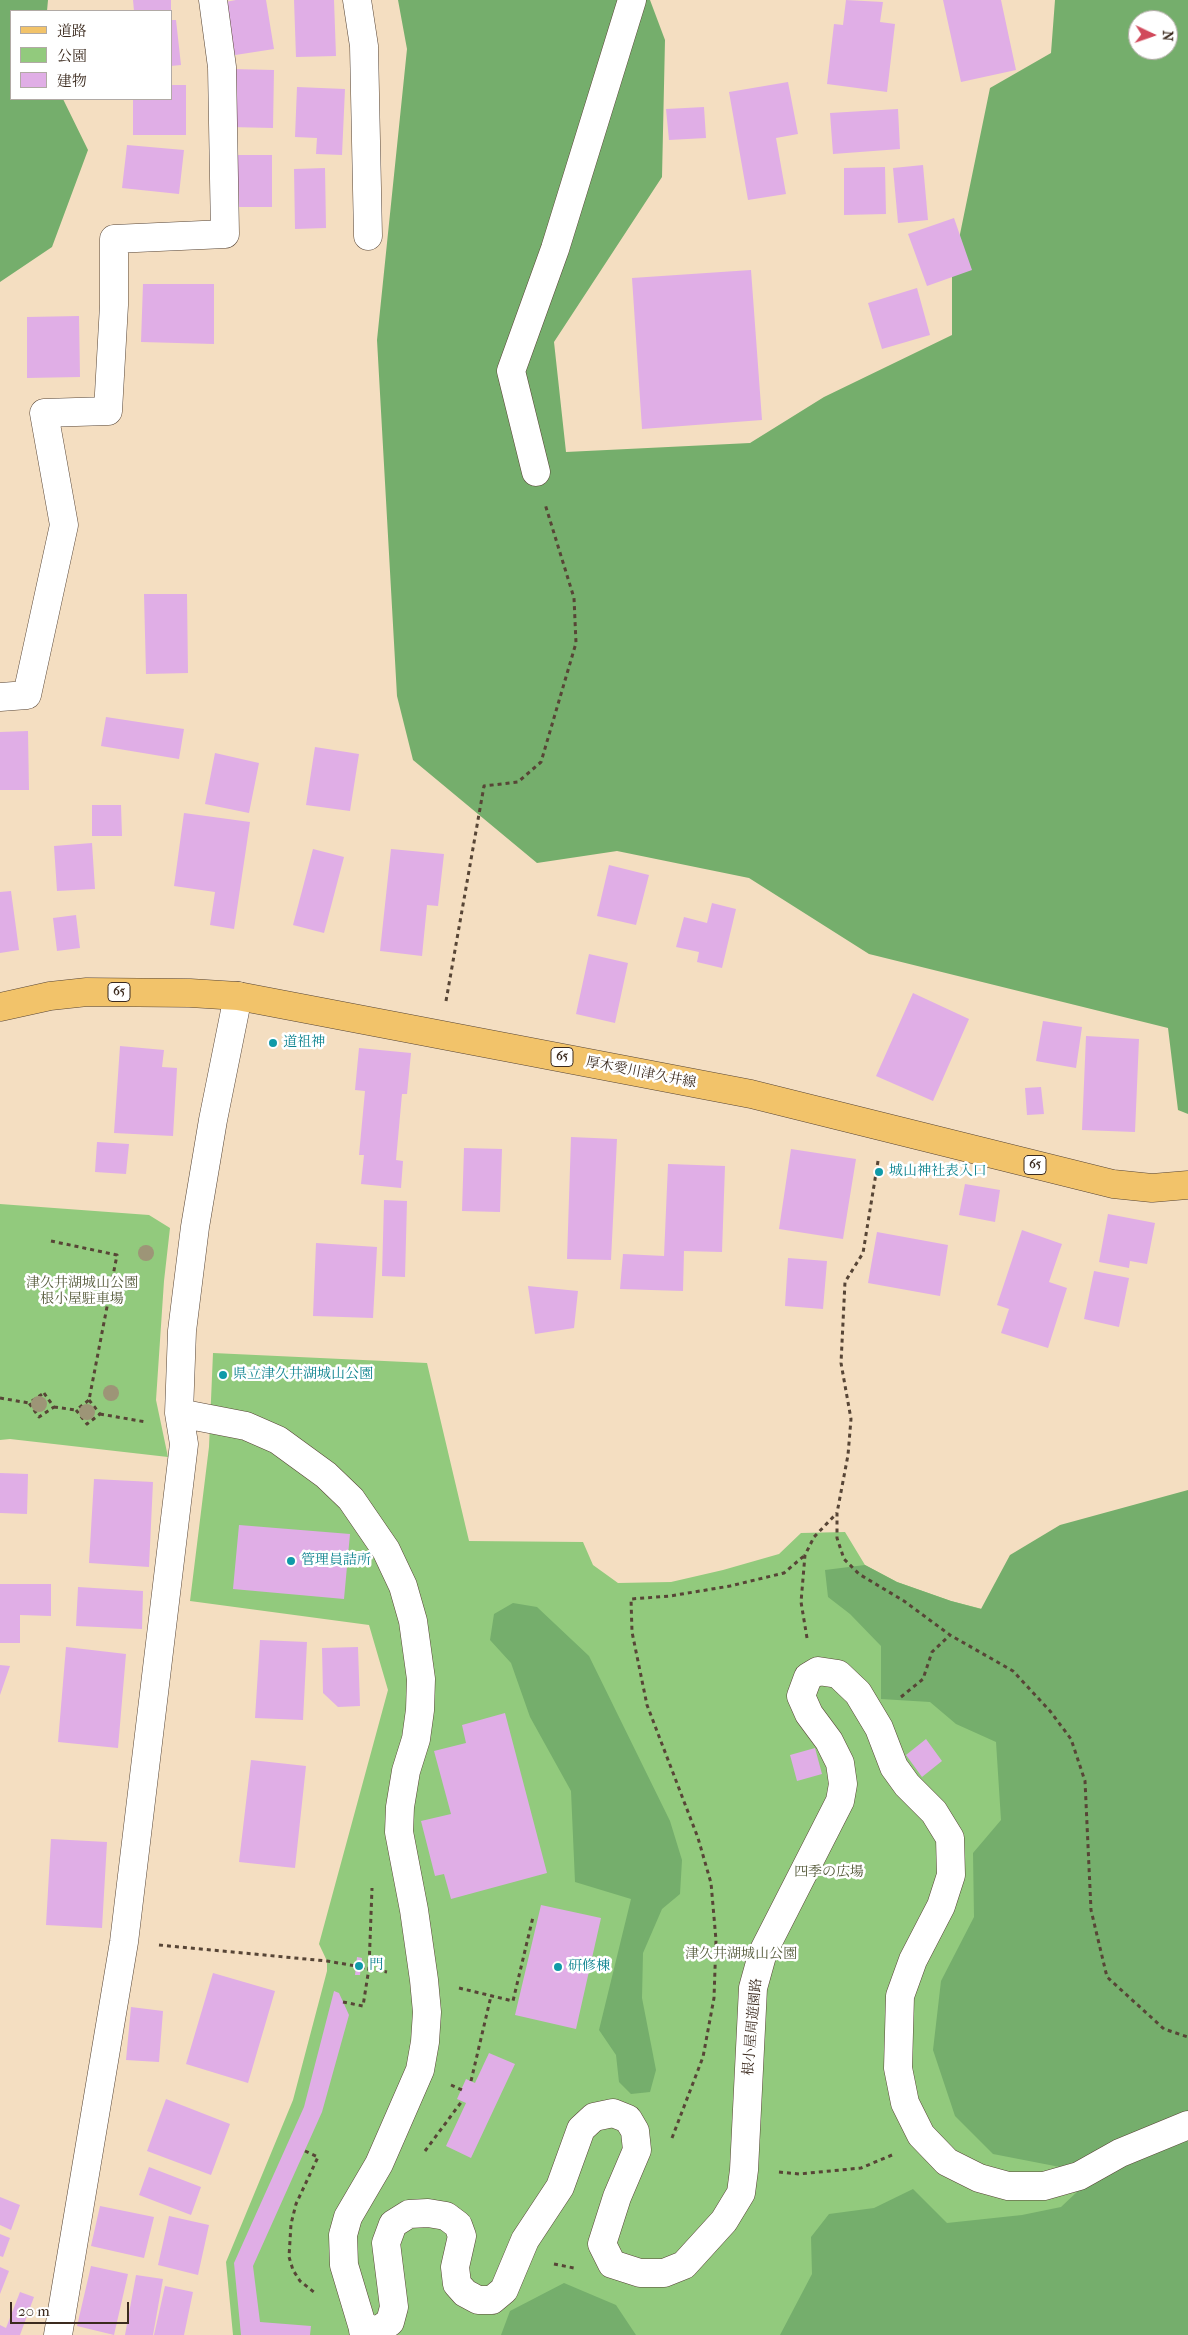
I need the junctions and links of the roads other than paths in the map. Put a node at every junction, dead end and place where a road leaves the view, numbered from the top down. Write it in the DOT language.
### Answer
graph roads {
  1 [pos="213,0"];
  2 [pos="357,0"];
  3 [pos="632,0"];
  4 [pos="368,236"];
  5 [pos="536,472"];
  6 [pos="0,696"];
  7 [pos="238,996"];
  8 [pos="0,1007"];
  9 [pos="1188,1185"];
  10 [pos="189,1415"];
  11 [pos="1188,2125"];
  12 [pos="364,2333"];
  13 [pos="58,2335"];
  1 -- 6 [label="street"];
  2 -- 4 [label="street"];
  3 -- 5 [label="street"];
  7 -- 8 [label="main road, 厚木愛川津久井線 / 65"];
  7 -- 9 [label="main road, 厚木愛川津久井線 / 65"];
  7 -- 10 [label="street"];
  10 -- 12 [label="street"];
  10 -- 13 [label="street"];
  11 -- 12 [label="street, 根小屋周遊園路"];
}
